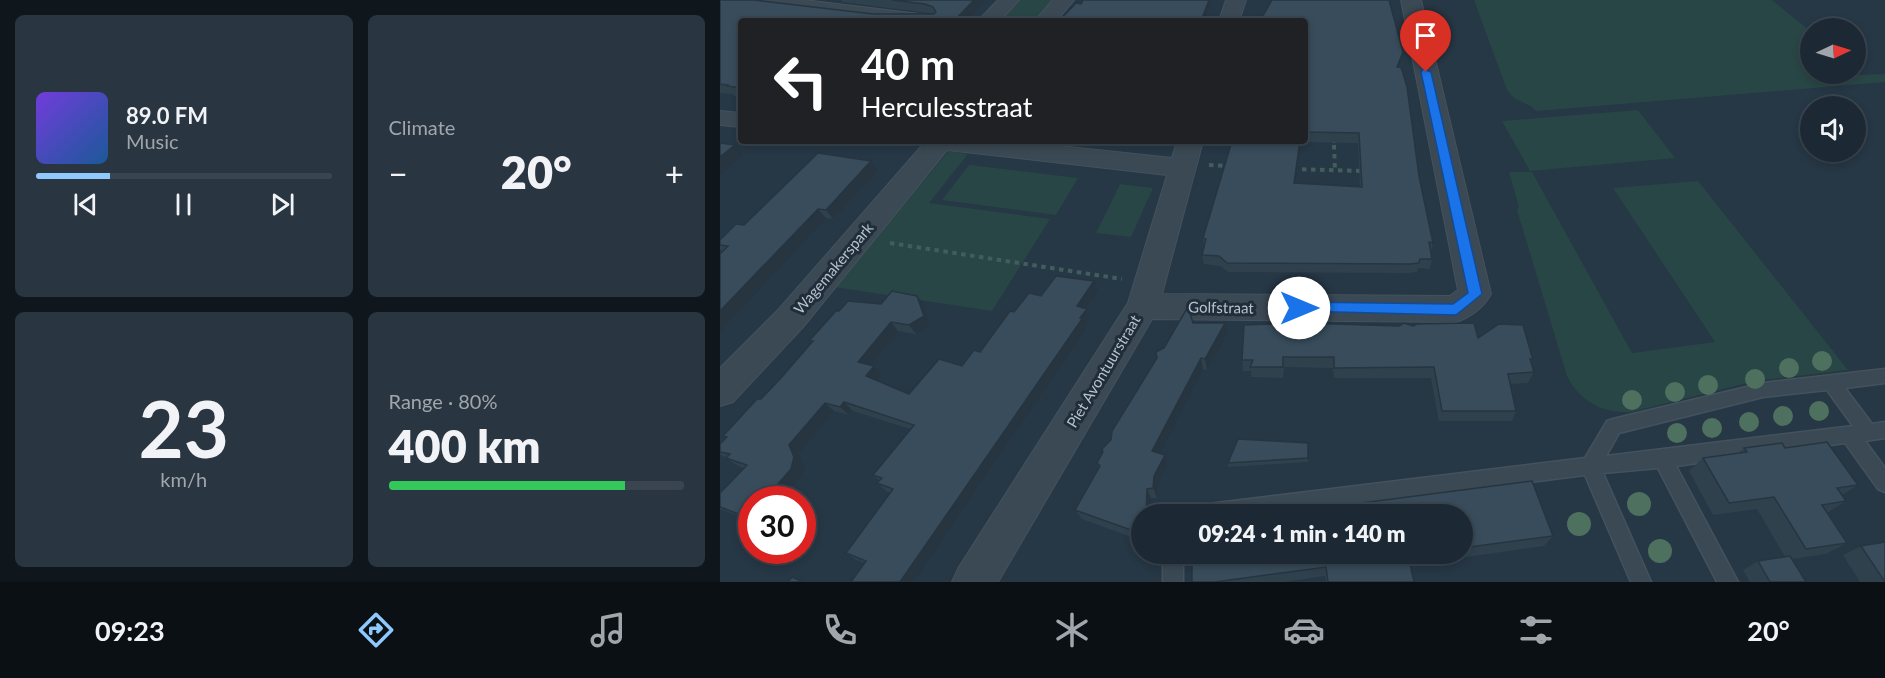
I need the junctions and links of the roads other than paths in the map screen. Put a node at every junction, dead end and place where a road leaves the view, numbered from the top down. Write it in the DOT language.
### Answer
graph roads {
  1 [pos="755,0"];
  2 [pos="1010,0"];
  3 [pos="1064,0"];
  4 [pos="1236,0"];
  5 [pos="1411,0"];
  6 [pos="903,18"];
  7 [pos="991,18"];
  8 [pos="1048,18"];
  9 [pos="1230,18"];
  10 [pos="720,118"];
  11 [pos="738,120"];
  12 [pos="937,144"];
  13 [pos="983,144"];
  14 [pos="1184,158"];
  15 [pos="1146,294"];
  16 [pos="1885,376"];
  17 [pos="1831,382"];
  18 [pos="720,391"];
  19 [pos="1877,431"];
  20 [pos="1849,434"];
  21 [pos="1663,459"];
  22 [pos="1590,466"];
  23 [pos="1885,483"];
  24 [pos="1288,504"];
  25 [pos="1173,564"];
  26 [pos="974,582"];
  27 [pos="1173,582"];
  28 [pos="1641,582"];
  29 [pos="1728,582"];
  1 -- 6 [label="street"];
  2 -- 7 [label="street"];
  3 -- 8 [label="street"];
  4 -- 9 [label="street"];
  5 -- 15 [label="street, Golfstraat"];
  10 -- 11 [label="street"];
  12 -- 18 [label="street, Wagemakerspark"];
  13 -- 14 [label="street"];
  14 -- 15 [label="street, Piet Avontuurstraat"];
  15 -- 26 [label="street, Piet Avontuurstraat"];
  16 -- 17 [label="lane"];
  17 -- 19 [label="lane"];
  17 -- 22 [label="lane"];
  19 -- 20 [label="lane"];
  20 -- 21 [label="lane"];
  20 -- 23 [label="lane"];
  21 -- 22 [label="lane"];
  21 -- 29 [label="lane"];
  22 -- 24 [label="lane"];
  22 -- 28 [label="lane"];
  25 -- 27 [label="lane"];
}
